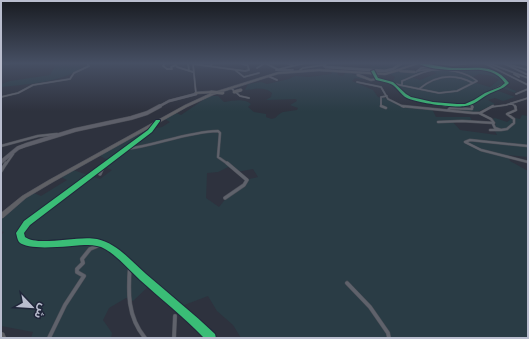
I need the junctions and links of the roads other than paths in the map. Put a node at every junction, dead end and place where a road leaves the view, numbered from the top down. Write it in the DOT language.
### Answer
graph roads {
  1 [pos="70,79"];
  2 [pos="194,79"];
  3 [pos="255,79"];
  4 [pos="259,79"];
  5 [pos="274,79"];
  6 [pos="368,79"];
  7 [pos="370,79"];
  8 [pos="378,79"];
  9 [pos="408,79"];
  10 [pos="441,79"];
  11 [pos="465,79"];
  12 [pos="476,79"];
  13 [pos="504,79"];
  14 [pos="513,79"];
  15 [pos="277,80"];
  16 [pos="251,82"];
  17 [pos="357,82"];
  18 [pos="473,83"];
  19 [pos="394,84"];
  20 [pos="402,85"];
  21 [pos="528,85"];
  22 [pos="233,88"];
  23 [pos="418,89"];
  24 [pos="528,89"];
  25 [pos="242,90"];
  26 [pos="196,94"];
  27 [pos="516,94"];
  28 [pos="206,95"];
  29 [pos="387,96"];
  30 [pos="1,97"];
  31 [pos="249,98"];
  32 [pos="528,98"];
  33 [pos="196,99"];
  34 [pos="511,103"];
  35 [pos="469,104"];
  36 [pos="386,108"];
  37 [pos="448,110"];
  38 [pos="479,113"];
  39 [pos="158,121"];
  40 [pos="438,122"];
  41 [pos="493,124"];
  42 [pos="145,129"];
  43 [pos="152,130"];
  44 [pos="490,130"];
  45 [pos="501,130"];
  46 [pos="60,135"];
  47 [pos="1,146"];
  48 [pos="528,146"];
  49 [pos="126,149"];
  50 [pos="14,152"];
  51 [pos="1,162"];
  52 [pos="528,162"];
  53 [pos="103,166"];
  54 [pos="1,171"];
  55 [pos="100,174"];
  56 [pos="226,198"];
  57 [pos="1,215"];
  58 [pos="102,244"];
  59 [pos="130,265"];
  60 [pos="347,283"];
  61 [pos="175,316"];
  62 [pos="49,338"];
  63 [pos="145,338"];
  64 [pos="174,338"];
  65 [pos="211,338"];
  66 [pos="389,338"];
  1 -- 30 [label="street"];
  2 -- 26 [label="street"];
  3 -- 28 [label="highway"];
  4 -- 16 [label="highway"];
  5 -- 15 [label="street"];
  6 -- 8 [label="highway"];
  7 -- 8 [label="highway"];
  8 -- 19 [label="street"];
  9 -- 20 [label="street"];
  10 -- 23 [label="street"];
  11 -- 18 [label="street"];
  12 -- 18 [label="street"];
  13 -- 35 [label="street"];
  14 -- 21 [label="street"];
  16 -- 22 [label="highway"];
  16 -- 25 [label="highway"];
  17 -- 29 [label="street"];
  18 -- 23 [label="street"];
  19 -- 20 [label="street"];
  19 -- 35 [label="street"];
  20 -- 23 [label="street"];
  22 -- 25 [label="highway"];
  22 -- 31 [label="street"];
  22 -- 39 [label="highway"];
  24 -- 27 [label="street"];
  25 -- 26 [label="highway, bridge"];
  26 -- 28 [label="highway"];
  26 -- 33 [label="highway"];
  26 -- 46 [label="main road"];
  28 -- 33 [label="highway"];
  29 -- 36 [label="street"];
  29 -- 37 [label="street"];
  32 -- 34 [label="street"];
  33 -- 57 [label="highway"];
  34 -- 38 [label="street"];
  34 -- 45 [label="street"];
  35 -- 37 [label="street"];
  37 -- 38 [label="street"];
  38 -- 41 [label="street"];
  39 -- 42 [label="highway"];
  39 -- 43 [label="street"];
  40 -- 41 [label="street"];
  41 -- 45 [label="street"];
  42 -- 43 [label="street"];
  42 -- 57 [label="highway"];
  43 -- 49 [label="street"];
  44 -- 45 [label="street"];
  46 -- 47 [label="street"];
  46 -- 50 [label="main road"];
  48 -- 52 [label="street"];
  49 -- 53 [label="street"];
  49 -- 56 [label="street"];
  50 -- 51 [label="main road"];
  50 -- 54 [label="street"];
  53 -- 55 [label="street"];
  53 -- 58 [label="street"];
  58 -- 59 [label="street"];
  58 -- 62 [label="street"];
  59 -- 63 [label="street"];
  59 -- 65 [label="street"];
  60 -- 66 [label="street"];
  61 -- 64 [label="street"];
}
